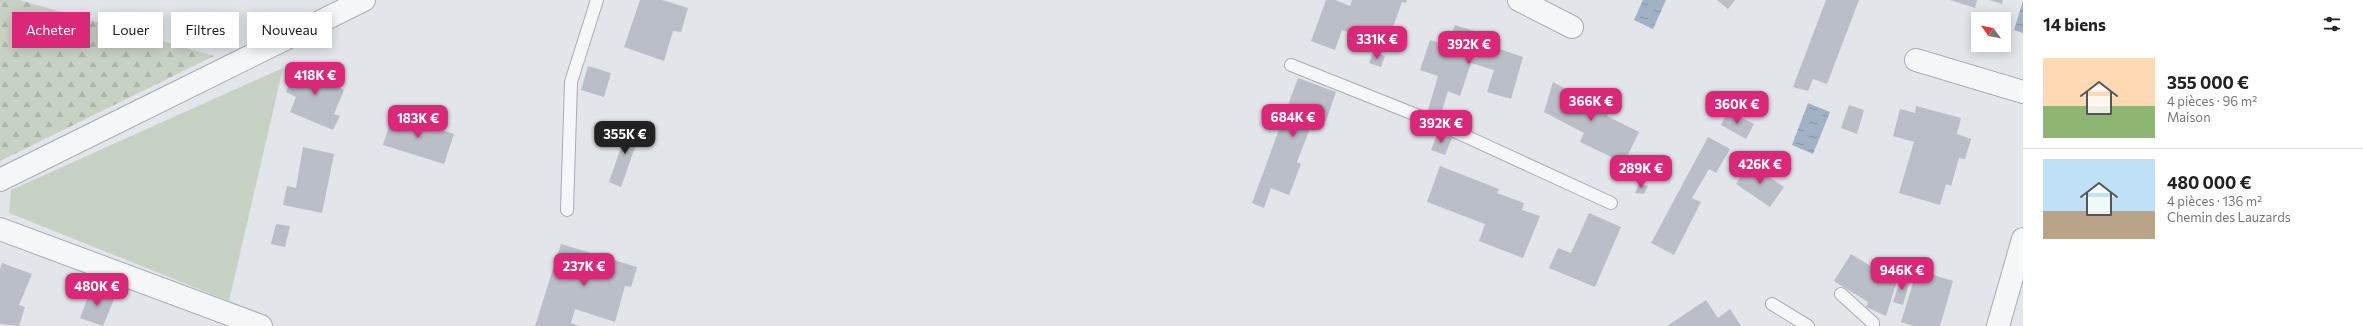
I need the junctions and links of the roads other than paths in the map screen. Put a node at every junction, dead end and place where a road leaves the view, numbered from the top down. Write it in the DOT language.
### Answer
graph roads {
  1 [pos="364,0"];
  2 [pos="597,0"];
  3 [pos="1519,0"];
  4 [pos="1572,27"];
  5 [pos="1916,60"];
  6 [pos="1291,64"];
  7 [pos="2023,92"];
  8 [pos="0,180"];
  9 [pos="1611,202"];
  10 [pos="567,210"];
  11 [pos="0,229"];
  12 [pos="2023,239"];
  13 [pos="1841,294"];
  14 [pos="1772,304"];
  15 [pos="261,326"];
  16 [pos="1808,326"];
  17 [pos="1873,326"];
  18 [pos="1998,326"];
  1 -- 8 [label="street"];
  2 -- 10 [label="lane"];
  3 -- 4 [label="street"];
  5 -- 7 [label="street"];
  6 -- 9 [label="lane"];
  11 -- 15 [label="street"];
  12 -- 18 [label="street"];
  13 -- 17 [label="lane"];
  14 -- 16 [label="lane"];
}
